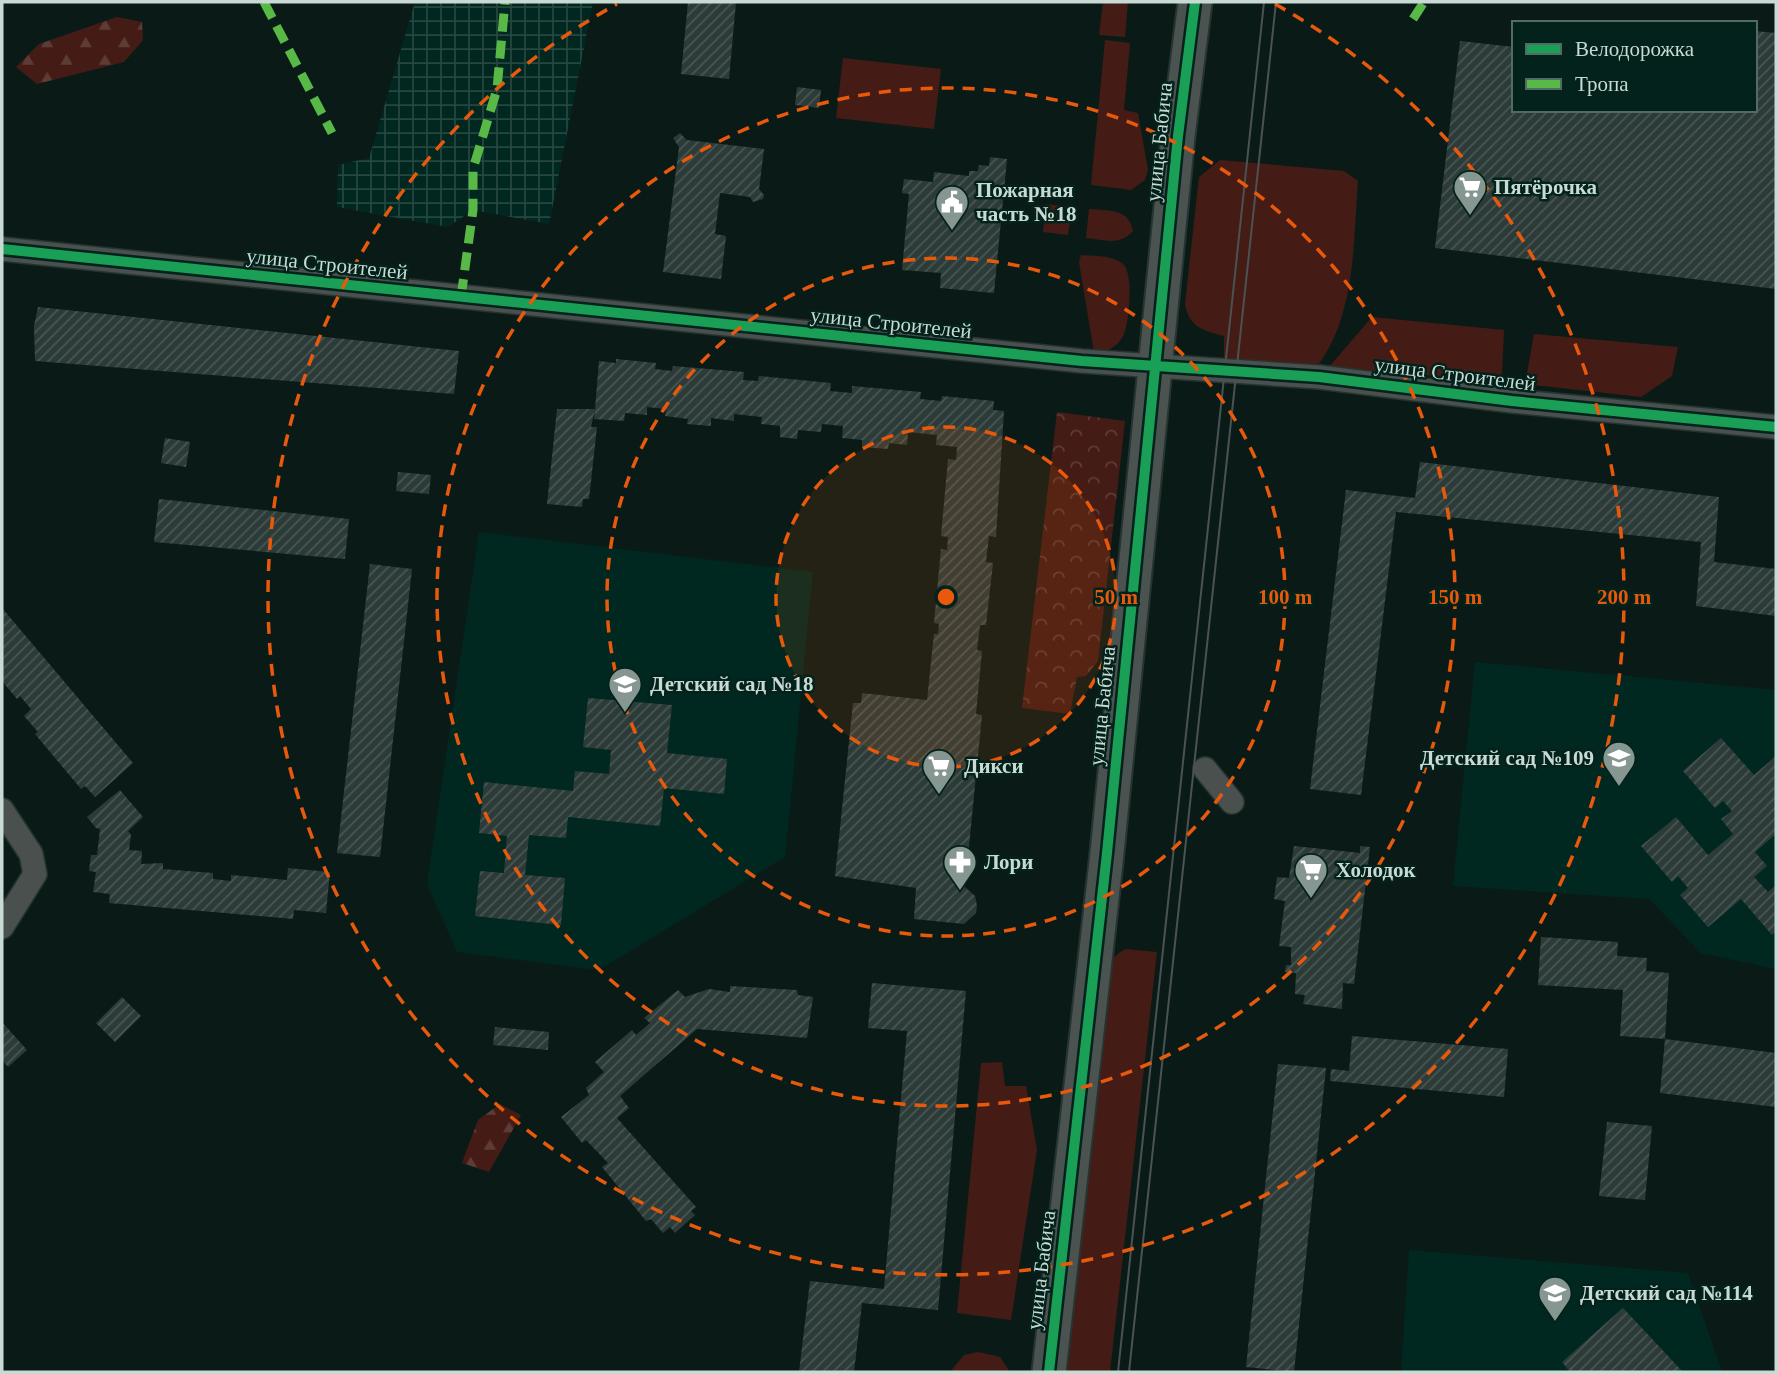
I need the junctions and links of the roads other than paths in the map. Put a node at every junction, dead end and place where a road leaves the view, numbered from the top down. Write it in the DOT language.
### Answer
graph roads {
  1 [pos="1195,2"];
  2 [pos="2,249"];
  3 [pos="1156,367"];
  4 [pos="1776,427"];
  5 [pos="1205,769"];
  6 [pos="1233,802"];
  7 [pos="2,810"];
  8 [pos="2,927"];
  9 [pos="1049,1372"];
  1 -- 3 [label="street, улица Бабича"];
  2 -- 3 [label="street, улица Строителей"];
  3 -- 4 [label="street, улица Строителей"];
  3 -- 9 [label="street, улица Бабича"];
  5 -- 6 [label="street"];
  7 -- 8 [label="street"];
}
